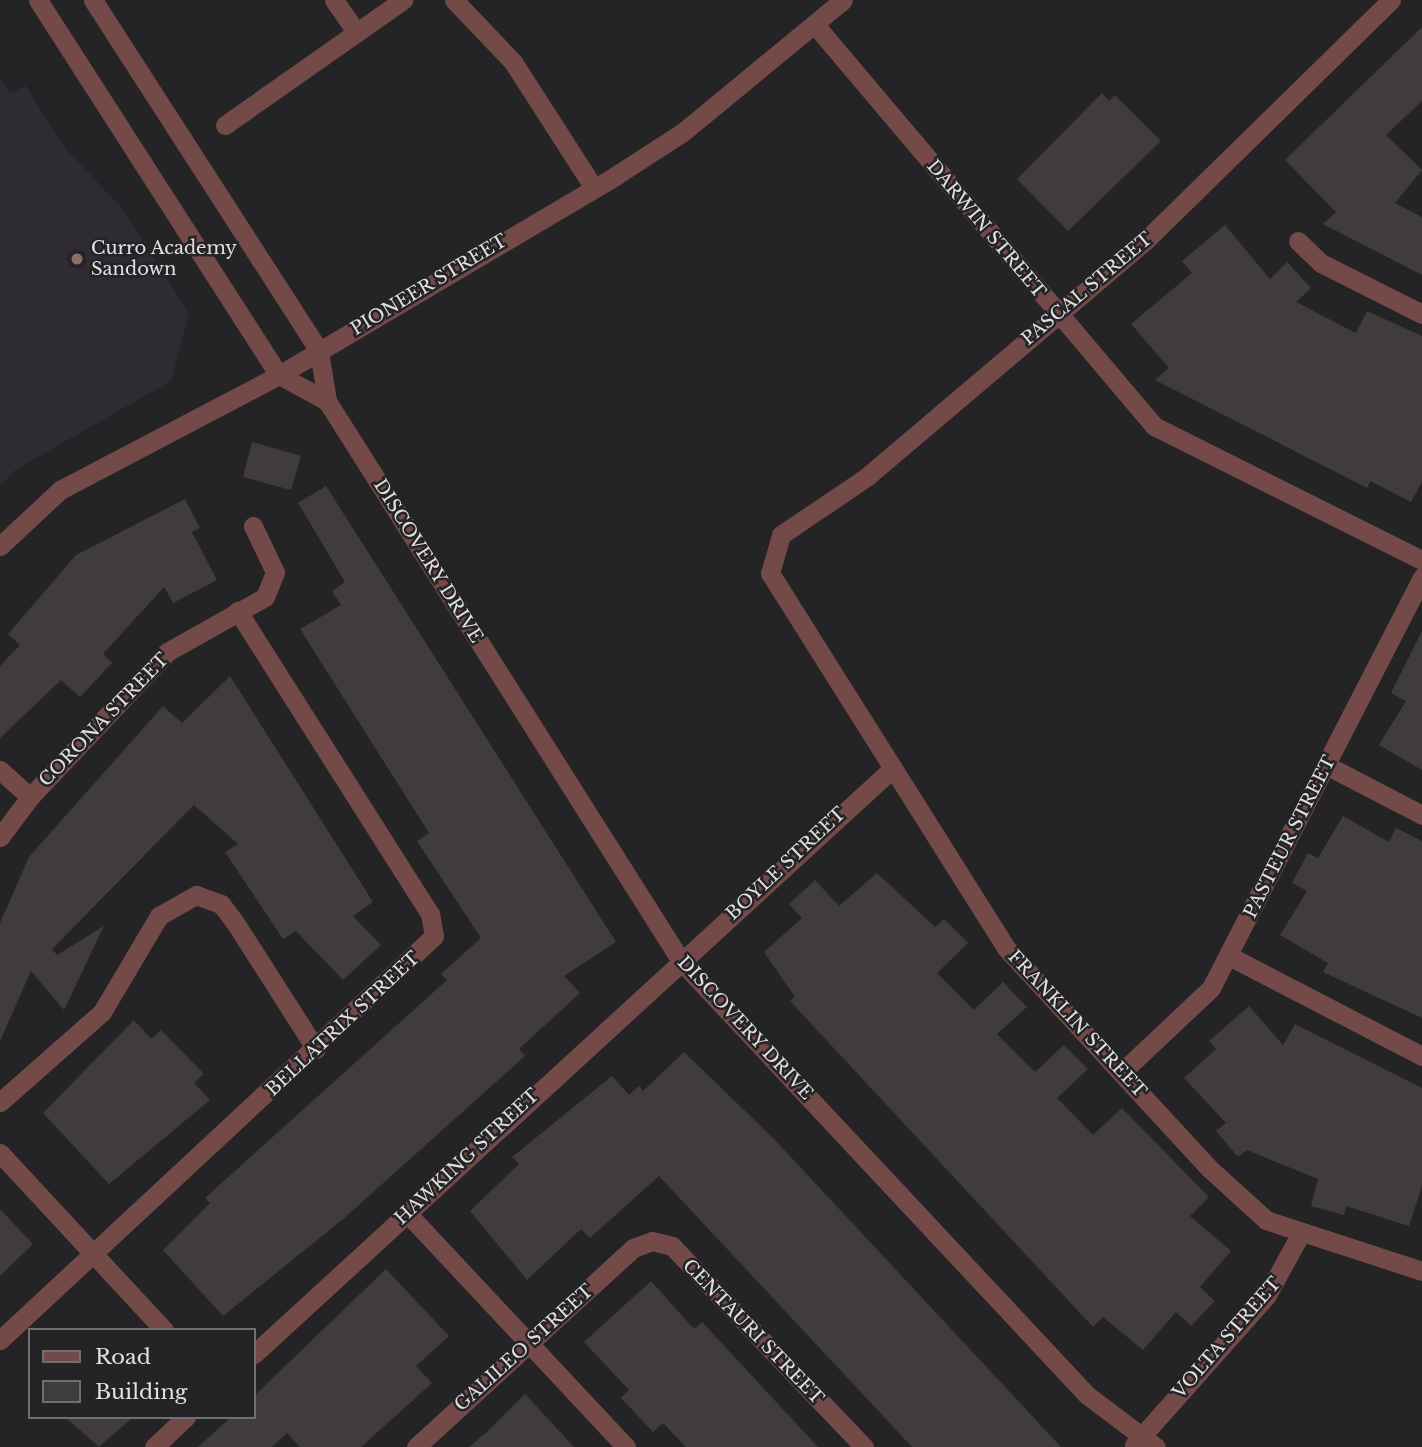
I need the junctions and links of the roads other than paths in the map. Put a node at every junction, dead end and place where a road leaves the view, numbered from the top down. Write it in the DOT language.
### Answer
graph roads {
  1 [pos="38,0"];
  2 [pos="93,0"];
  3 [pos="334,0"];
  4 [pos="404,0"];
  5 [pos="454,0"];
  6 [pos="844,0"];
  7 [pos="1391,0"];
  8 [pos="816,26"];
  9 [pos="357,33"];
  10 [pos="225,125"];
  11 [pos="594,188"];
  12 [pos="1298,241"];
  13 [pos="1422,314"];
  14 [pos="1057,315"];
  15 [pos="319,351"];
  16 [pos="279,375"];
  17 [pos="327,401"];
  18 [pos="253,526"];
  19 [pos="0,546"];
  20 [pos="770,558"];
  21 [pos="1422,560"];
  22 [pos="1422,578"];
  23 [pos="238,611"];
  24 [pos="1328,766"];
  25 [pos="893,768"];
  26 [pos="0,770"];
  27 [pos="30,796"];
  28 [pos="1422,815"];
  29 [pos="0,837"];
  30 [pos="1228,956"];
  31 [pos="681,961"];
  32 [pos="316,1049"];
  33 [pos="1422,1056"];
  34 [pos="1123,1071"];
  35 [pos="0,1102"];
  36 [pos="0,1153"];
  37 [pos="406,1212"];
  38 [pos="1301,1233"];
  39 [pos="633,1248"];
  40 [pos="94,1254"];
  41 [pos="1422,1270"];
  42 [pos="162,1328"];
  43 [pos="0,1340"];
  44 [pos="529,1344"];
  45 [pos="256,1352"];
  46 [pos="184,1419"];
  47 [pos="1143,1444"];
  48 [pos="154,1447"];
  49 [pos="416,1447"];
  50 [pos="626,1447"];
  51 [pos="864,1447"];
  1 -- 16 [label="street, DISCOVERY DRIVE"];
  2 -- 15 [label="street, DISCOVERY DRIVE"];
  3 -- 9 [label="street"];
  4 -- 9 [label="street"];
  5 -- 11 [label="street"];
  6 -- 8 [label="street, PIONEER STREET"];
  7 -- 14 [label="street, PASCAL STREET"];
  8 -- 11 [label="street, PIONEER STREET"];
  8 -- 14 [label="street, DARWIN STREET"];
  9 -- 10 [label="street"];
  11 -- 15 [label="street, PIONEER STREET"];
  12 -- 13 [label="street"];
  14 -- 20 [label="street, PASCAL STREET"];
  14 -- 21 [label="street, DARWIN STREET"];
  15 -- 16 [label="street, PIONEER STREET"];
  15 -- 17 [label="street, DISCOVERY DRIVE"];
  16 -- 17 [label="street, DISCOVERY DRIVE"];
  16 -- 19 [label="street, PIONEER STREET"];
  17 -- 31 [label="street, DISCOVERY DRIVE"];
  18 -- 23 [label="street, CORONA STREET"];
  20 -- 25 [label="street, FRANKLIN STREET"];
  22 -- 24 [label="street, PASTEUR STREET"];
  23 -- 27 [label="street, CORONA STREET"];
  23 -- 32 [label="street, BELLATRIX STREET"];
  24 -- 28 [label="street"];
  24 -- 30 [label="street, PASTEUR STREET"];
  25 -- 31 [label="street, BOYLE STREET"];
  25 -- 34 [label="street, FRANKLIN STREET"];
  26 -- 27 [label="street"];
  27 -- 29 [label="street, CORONA STREET"];
  30 -- 33 [label="street"];
  30 -- 34 [label="street, PASTEUR STREET"];
  31 -- 37 [label="street, HAWKING STREET"];
  31 -- 47 [label="street, DISCOVERY DRIVE"];
  32 -- 35 [label="street"];
  32 -- 40 [label="street, BELLATRIX STREET"];
  34 -- 38 [label="street, FRANKLIN STREET"];
  36 -- 40 [label="street"];
  37 -- 44 [label="street"];
  37 -- 45 [label="street, HAWKING STREET"];
  38 -- 41 [label="street, FRANKLIN STREET"];
  38 -- 47 [label="street, VOLTA STREET"];
  39 -- 44 [label="street, GALILEO STREET"];
  39 -- 51 [label="street, CENTAURI STREET"];
  40 -- 42 [label="street"];
  40 -- 43 [label="street, BELLATRIX STREET"];
  44 -- 49 [label="street, GALILEO STREET"];
  44 -- 50 [label="street"];
  46 -- 48 [label="street"];
}
